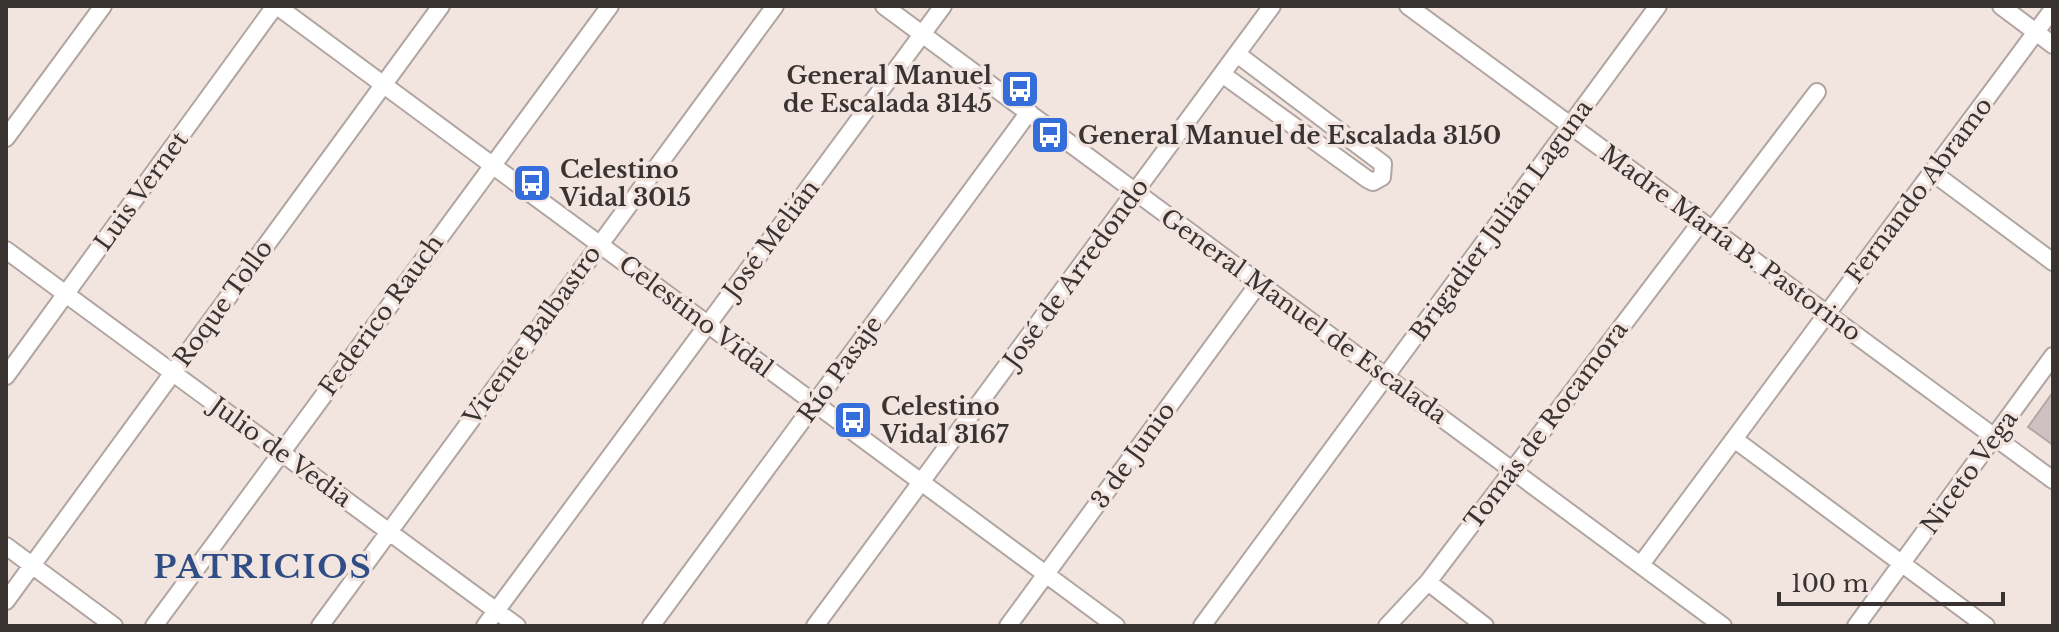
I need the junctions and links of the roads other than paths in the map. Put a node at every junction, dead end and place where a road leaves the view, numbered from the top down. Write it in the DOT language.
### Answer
graph roads {
  1 [pos="103,6"];
  2 [pos="276,6"];
  3 [pos="441,6"];
  4 [pos="610,6"];
  5 [pos="775,6"];
  6 [pos="884,6"];
  7 [pos="943,6"];
  8 [pos="1272,6"];
  9 [pos="1408,6"];
  10 [pos="1658,6"];
  11 [pos="2001,6"];
  12 [pos="2053,9"];
  13 [pos="2036,32"];
  14 [pos="922,34"];
  15 [pos="2053,45"];
  16 [pos="1237,54"];
  17 [pos="1222,74"];
  18 [pos="383,84"];
  19 [pos="1817,92"];
  20 [pos="1029,112"];
  21 [pos="1571,125"];
  22 [pos="6,138"];
  23 [pos="492,165"];
  24 [pos="1932,172"];
  25 [pos="1136,192"];
  26 [pos="1706,226"];
  27 [pos="599,244"];
  28 [pos="6,250"];
  29 [pos="2053,262"];
  30 [pos="1259,283"];
  31 [pos="65,295"];
  32 [pos="1827,314"];
  33 [pos="708,324"];
  34 [pos="2053,356"];
  35 [pos="172,372"];
  36 [pos="6,376"];
  37 [pos="1385,377"];
  38 [pos="814,404"];
  39 [pos="1994,437"];
  40 [pos="1734,439"];
  41 [pos="280,452"];
  42 [pos="1512,469"];
  43 [pos="2053,480"];
  44 [pos="921,482"];
  45 [pos="388,531"];
  46 [pos="6,546"];
  47 [pos="1642,563"];
  48 [pos="1902,564"];
  49 [pos="32,566"];
  50 [pos="1046,574"];
  51 [pos="1428,582"];
  52 [pos="6,601"];
  53 [pos="496,611"];
  54 [pos="114,626"];
  55 [pos="154,626"];
  56 [pos="320,626"];
  57 [pos="485,626"];
  58 [pos="517,626"];
  59 [pos="651,626"];
  60 [pos="815,626"];
  61 [pos="1008,626"];
  62 [pos="1116,626"];
  63 [pos="1202,626"];
  64 [pos="1387,626"];
  65 [pos="1485,626"];
  66 [pos="1723,626"];
  67 [pos="1856,626"];
  68 [pos="1986,626"];
  1 -- 22 [label="street"];
  2 -- 18 [label="street, Celestino Vidal"];
  2 -- 31 [label="street, Luis Vernet"];
  3 -- 18 [label="street, Roque Tollo"];
  4 -- 23 [label="street, Federico Rauch"];
  5 -- 27 [label="street, Vicente Balbastro"];
  6 -- 14 [label="street, General Manuel de Escalada"];
  7 -- 14 [label="street, José Melián"];
  8 -- 16 [label="street, José de Arredondo"];
  9 -- 21 [label="street, Madre María B. Pastorino"];
  10 -- 21 [label="street, Brigadier Julián Laguna"];
  11 -- 13 [label="street"];
  12 -- 13 [label="street, Fernando Abramo"];
  13 -- 15 [label="street"];
  13 -- 24 [label="street, Fernando Abramo"];
  14 -- 20 [label="street, General Manuel de Escalada"];
  14 -- 33 [label="street, José Melián"];
  16 -- 17 [label="street, José de Arredondo"];
  16 -- 17 [label="street"];
  17 -- 25 [label="street, José de Arredondo"];
  18 -- 23 [label="street, Celestino Vidal"];
  18 -- 35 [label="street, Roque Tollo"];
  19 -- 26 [label="street, Tomás de Rocamora"];
  20 -- 25 [label="street, General Manuel de Escalada"];
  20 -- 38 [label="street, Río Pasaje"];
  21 -- 26 [label="street, Madre María B. Pastorino"];
  21 -- 37 [label="street, Brigadier Julián Laguna"];
  23 -- 27 [label="street, Celestino Vidal"];
  23 -- 41 [label="street, Federico Rauch"];
  24 -- 29 [label="street"];
  24 -- 32 [label="street, Fernando Abramo"];
  25 -- 30 [label="street, General Manuel de Escalada"];
  25 -- 44 [label="street, José de Arredondo"];
  26 -- 32 [label="street, Madre María B. Pastorino"];
  26 -- 42 [label="street, Tomás de Rocamora"];
  27 -- 33 [label="street, Celestino Vidal"];
  27 -- 45 [label="street, Vicente Balbastro"];
  28 -- 31 [label="street, Julio de Vedia"];
  30 -- 37 [label="street, General Manuel de Escalada"];
  30 -- 50 [label="street, 3 de Junio"];
  31 -- 35 [label="street, Julio de Vedia"];
  31 -- 36 [label="street, Luis Vernet"];
  32 -- 39 [label="street, Madre María B. Pastorino"];
  32 -- 40 [label="street, Fernando Abramo"];
  33 -- 38 [label="street, Celestino Vidal"];
  33 -- 53 [label="street, José Melián"];
  34 -- 39 [label="street, Niceto Vega"];
  35 -- 41 [label="street, Julio de Vedia"];
  35 -- 49 [label="street, Roque Tollo"];
  37 -- 42 [label="street, General Manuel de Escalada"];
  37 -- 63 [label="street, Brigadier Julián Laguna"];
  38 -- 44 [label="street, Celestino Vidal"];
  38 -- 59 [label="street, Río Pasaje"];
  39 -- 43 [label="street, Madre María B. Pastorino"];
  39 -- 48 [label="street, Niceto Vega"];
  40 -- 47 [label="street, Fernando Abramo"];
  40 -- 48 [label="street"];
  41 -- 45 [label="street, Julio de Vedia"];
  41 -- 55 [label="street, Federico Rauch"];
  42 -- 47 [label="street, General Manuel de Escalada"];
  42 -- 51 [label="street, Tomás de Rocamora"];
  44 -- 50 [label="street, Celestino Vidal"];
  44 -- 60 [label="street, José de Arredondo"];
  45 -- 53 [label="street, Julio de Vedia"];
  45 -- 56 [label="street, Vicente Balbastro"];
  46 -- 49 [label="street"];
  47 -- 66 [label="street, General Manuel de Escalada"];
  48 -- 67 [label="street, Niceto Vega"];
  48 -- 68 [label="street"];
  49 -- 52 [label="street, Roque Tollo"];
  49 -- 54 [label="street"];
  50 -- 61 [label="street, 3 de Junio"];
  50 -- 62 [label="street, Celestino Vidal"];
  51 -- 64 [label="street, Tomás de Rocamora"];
  51 -- 65 [label="street"];
  53 -- 57 [label="street, José Melián"];
  53 -- 58 [label="street, Julio de Vedia"];
}
